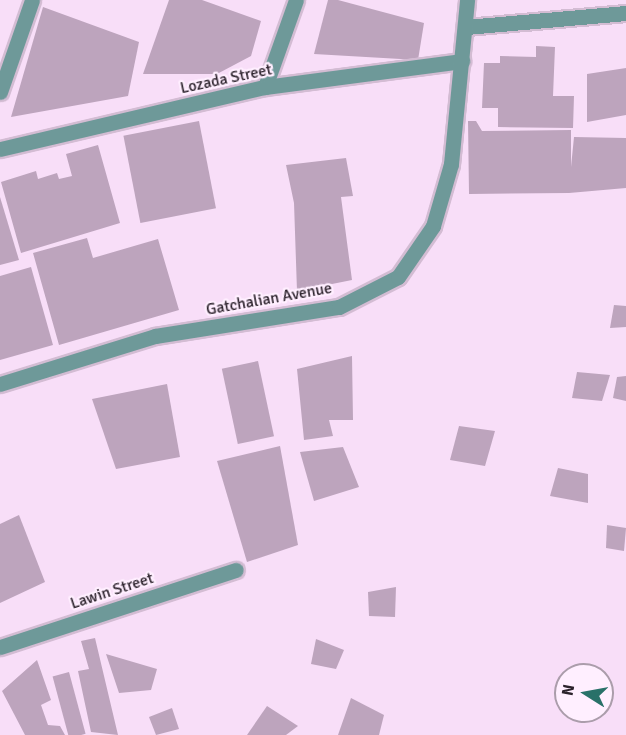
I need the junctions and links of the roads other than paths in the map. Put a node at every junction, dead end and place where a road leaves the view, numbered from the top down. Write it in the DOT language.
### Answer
graph roads {
  1 [pos="32,0"];
  2 [pos="296,0"];
  3 [pos="467,0"];
  4 [pos="626,13"];
  5 [pos="466,27"];
  6 [pos="462,61"];
  7 [pos="265,87"];
  8 [pos="0,92"];
  9 [pos="0,150"];
  10 [pos="0,384"];
  11 [pos="236,570"];
  12 [pos="0,647"];
  1 -- 8 [label="street"];
  2 -- 7 [label="street"];
  3 -- 5 [label="street, Gatchalian Avenue"];
  4 -- 5 [label="street"];
  5 -- 6 [label="street, Gatchalian Avenue"];
  6 -- 7 [label="street, Lozada Street"];
  6 -- 10 [label="street, Gatchalian Avenue"];
  7 -- 9 [label="street, Lozada Street"];
  11 -- 12 [label="street, Lawin Street"];
}
